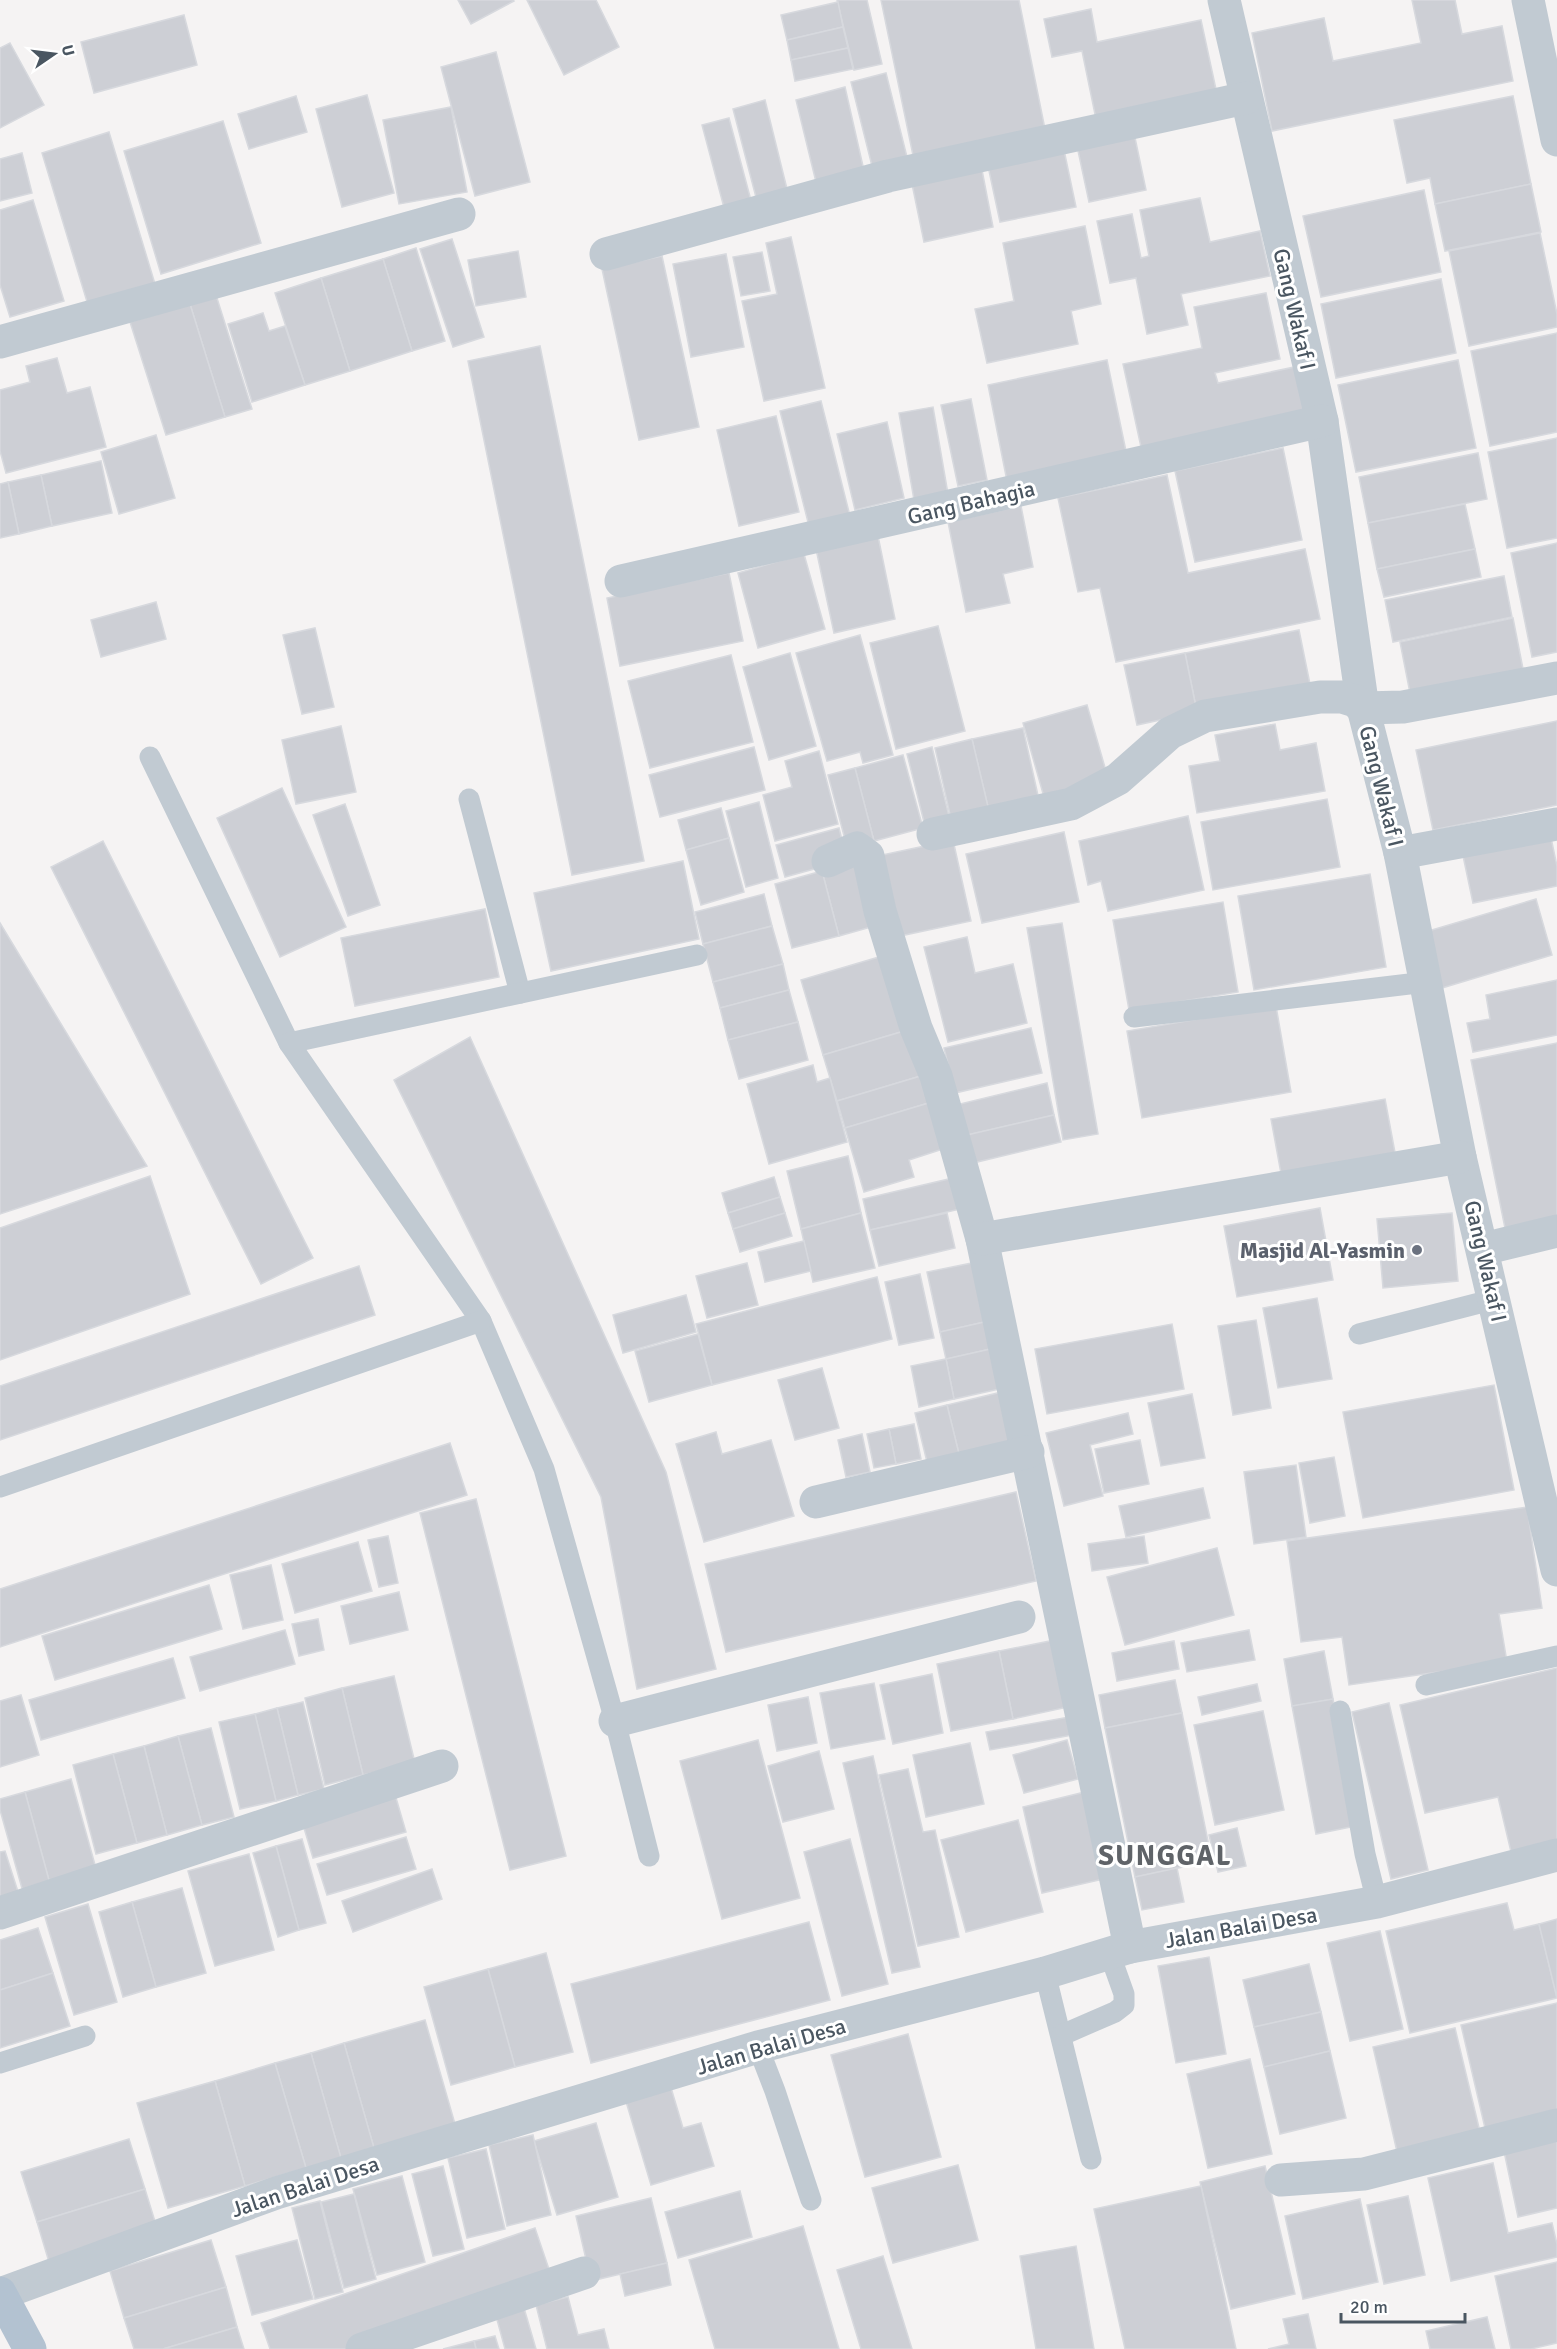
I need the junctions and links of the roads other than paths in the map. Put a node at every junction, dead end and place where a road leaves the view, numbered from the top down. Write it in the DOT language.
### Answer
graph roads {
  1 [pos="1224,0"];
  2 [pos="1528,0"];
  3 [pos="1246,98"];
  4 [pos="1557,140"];
  5 [pos="459,214"];
  6 [pos="606,254"];
  7 [pos="0,342"];
  8 [pos="1322,421"];
  9 [pos="621,581"];
  10 [pos="1557,678"];
  11 [pos="1363,708"];
  12 [pos="150,757"];
  13 [pos="469,800"];
  14 [pos="1557,824"];
  15 [pos="933,834"];
  16 [pos="1400,853"];
  17 [pos="828,861"];
  18 [pos="697,954"];
  19 [pos="1426,982"];
  20 [pos="520,993"];
  21 [pos="1134,1017"];
  22 [pos="289,1043"];
  23 [pos="1460,1156"];
  24 [pos="1557,1231"];
  25 [pos="982,1239"];
  26 [pos="1483,1249"];
  27 [pos="1495,1299"];
  28 [pos="481,1321"];
  29 [pos="1359,1334"];
  30 [pos="1028,1452"];
  31 [pos="0,1487"];
  32 [pos="816,1502"];
  33 [pos="1556,1565"];
  34 [pos="1019,1617"];
  35 [pos="1557,1656"];
  36 [pos="1426,1685"];
  37 [pos="1340,1711"];
  38 [pos="615,1721"];
  39 [pos="442,1766"];
  40 [pos="1557,1855"];
  41 [pos="649,1856"];
  42 [pos="1377,1902"];
  43 [pos="0,1912"];
  44 [pos="1119,1949"];
  45 [pos="1045,1973"];
  46 [pos="1062,2035"];
  47 [pos="85,2036"];
  48 [pos="758,2047"];
  49 [pos="0,2063"];
  50 [pos="1557,2125"];
  51 [pos="1091,2159"];
  52 [pos="1281,2180"];
  53 [pos="811,2200"];
  54 [pos="584,2273"];
  55 [pos="0,2294"];
  56 [pos="30,2349"];
  57 [pos="362,2349"];
  1 -- 3 [label="street, Gang Wakaf I"];
  2 -- 4 [label="street"];
  3 -- 6 [label="street"];
  3 -- 8 [label="street, Gang Wakaf I"];
  5 -- 7 [label="street"];
  8 -- 9 [label="street, Gang Bahagia"];
  8 -- 11 [label="street, Gang Wakaf I"];
  10 -- 11 [label="street"];
  11 -- 15 [label="street"];
  11 -- 16 [label="street, Gang Wakaf I"];
  12 -- 22 [label="lane"];
  13 -- 20 [label="lane"];
  14 -- 16 [label="street"];
  16 -- 19 [label="street, Gang Wakaf I"];
  17 -- 25 [label="street"];
  18 -- 20 [label="lane"];
  19 -- 21 [label="lane"];
  19 -- 23 [label="street, Gang Wakaf I"];
  20 -- 22 [label="lane"];
  22 -- 28 [label="lane"];
  23 -- 25 [label="street"];
  23 -- 26 [label="street, Gang Wakaf I"];
  24 -- 26 [label="street"];
  25 -- 30 [label="street"];
  26 -- 27 [label="street, Gang Wakaf I"];
  27 -- 29 [label="lane"];
  27 -- 33 [label="street, Gang Wakaf I"];
  28 -- 31 [label="lane"];
  28 -- 38 [label="lane"];
  30 -- 32 [label="street"];
  30 -- 44 [label="street"];
  34 -- 38 [label="street"];
  35 -- 36 [label="lane"];
  37 -- 42 [label="lane"];
  38 -- 41 [label="lane"];
  39 -- 43 [label="street"];
  40 -- 42 [label="street, Jalan Balai Desa"];
  42 -- 44 [label="street, Jalan Balai Desa"];
  44 -- 45 [label="street, Jalan Balai Desa"];
  44 -- 46 [label="lane"];
  45 -- 46 [label="lane"];
  45 -- 48 [label="street, Jalan Balai Desa"];
  46 -- 51 [label="lane"];
  47 -- 49 [label="lane"];
  48 -- 53 [label="lane"];
  48 -- 55 [label="street, Jalan Balai Desa"];
  50 -- 52 [label="street"];
  54 -- 57 [label="street"];
  55 -- 56 [label="main road"];
}
